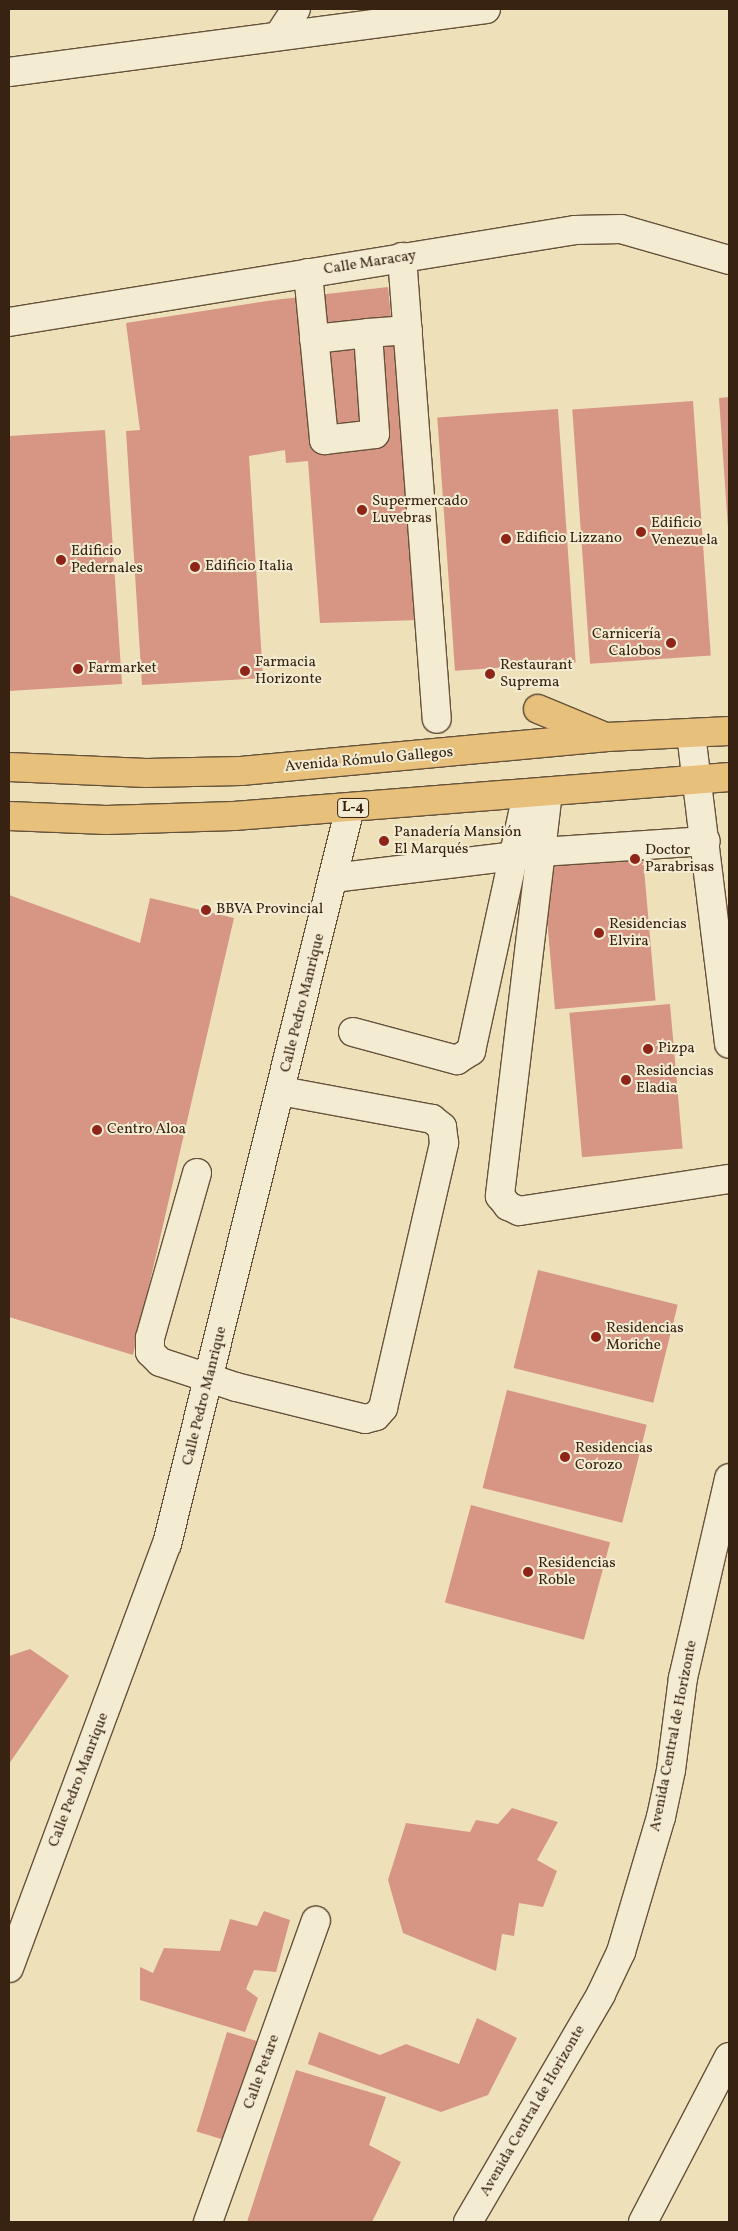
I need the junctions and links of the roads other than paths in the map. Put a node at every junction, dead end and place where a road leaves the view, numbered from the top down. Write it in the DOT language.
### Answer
graph roads {
  1 [pos="296,9"];
  2 [pos="486,9"];
  3 [pos="279,35"];
  4 [pos="9,72"];
  5 [pos="402,257"];
  6 [pos="729,260"];
  7 [pos="308,273"];
  8 [pos="9,322"];
  9 [pos="408,330"];
  10 [pos="368,333"];
  11 [pos="314,339"];
  12 [pos="538,709"];
  13 [pos="444,718"];
  14 [pos="729,731"];
  15 [pos="691,734"];
  16 [pos="606,738"];
  17 [pos="9,768"];
  18 [pos="729,777"];
  19 [pos="696,780"];
  20 [pos="538,793"];
  21 [pos="350,808"];
  22 [pos="9,816"];
  23 [pos="706,841"];
  24 [pos="541,852"];
  25 [pos="514,856"];
  26 [pos="333,878"];
  27 [pos="353,1032"];
  28 [pos="729,1044"];
  29 [pos="281,1091"];
  30 [pos="197,1173"];
  31 [pos="729,1179"];
  32 [pos="209,1378"];
  33 [pos="729,1478"];
  34 [pos="316,1922"];
  35 [pos="9,1968"];
  36 [pos="729,2057"];
  37 [pos="208,2222"];
  38 [pos="468,2222"];
  39 [pos="643,2222"];
  1 -- 3 [label="street"];
  2 -- 3 [label="street"];
  3 -- 4 [label="street"];
  5 -- 6 [label="street, Calle Maracay"];
  5 -- 7 [label="street, Calle Maracay"];
  5 -- 9 [label="street"];
  7 -- 8 [label="street, Calle Maracay"];
  7 -- 11 [label="street"];
  9 -- 10 [label="street"];
  9 -- 13 [label="street"];
  10 -- 11 [label="street"];
  10 -- 11 [label="street"];
  12 -- 16 [label="main road"];
  14 -- 15 [label="main road, Avenida Rómulo Gallegos"];
  15 -- 16 [label="main road, Avenida Rómulo Gallegos"];
  15 -- 19 [label="street"];
  16 -- 17 [label="main road, Avenida Rómulo Gallegos"];
  18 -- 19 [label="main road, L-4"];
  19 -- 20 [label="main road, L-4"];
  19 -- 23 [label="street"];
  20 -- 21 [label="main road, L-4"];
  20 -- 24 [label="street"];
  20 -- 25 [label="street"];
  21 -- 22 [label="main road, L-4"];
  21 -- 26 [label="street, Calle Pedro Manrique"];
  23 -- 24 [label="street"];
  23 -- 28 [label="street"];
  24 -- 31 [label="street"];
  25 -- 26 [label="street"];
  25 -- 27 [label="street"];
  26 -- 29 [label="street, Calle Pedro Manrique"];
  29 -- 32 [label="street, Calle Pedro Manrique"];
  29 -- 32 [label="street"];
  30 -- 32 [label="street"];
  32 -- 35 [label="street, Calle Pedro Manrique"];
  33 -- 38 [label="street, Avenida Central de Horizonte"];
  34 -- 37 [label="street, Calle Petare"];
  36 -- 39 [label="street"];
}
